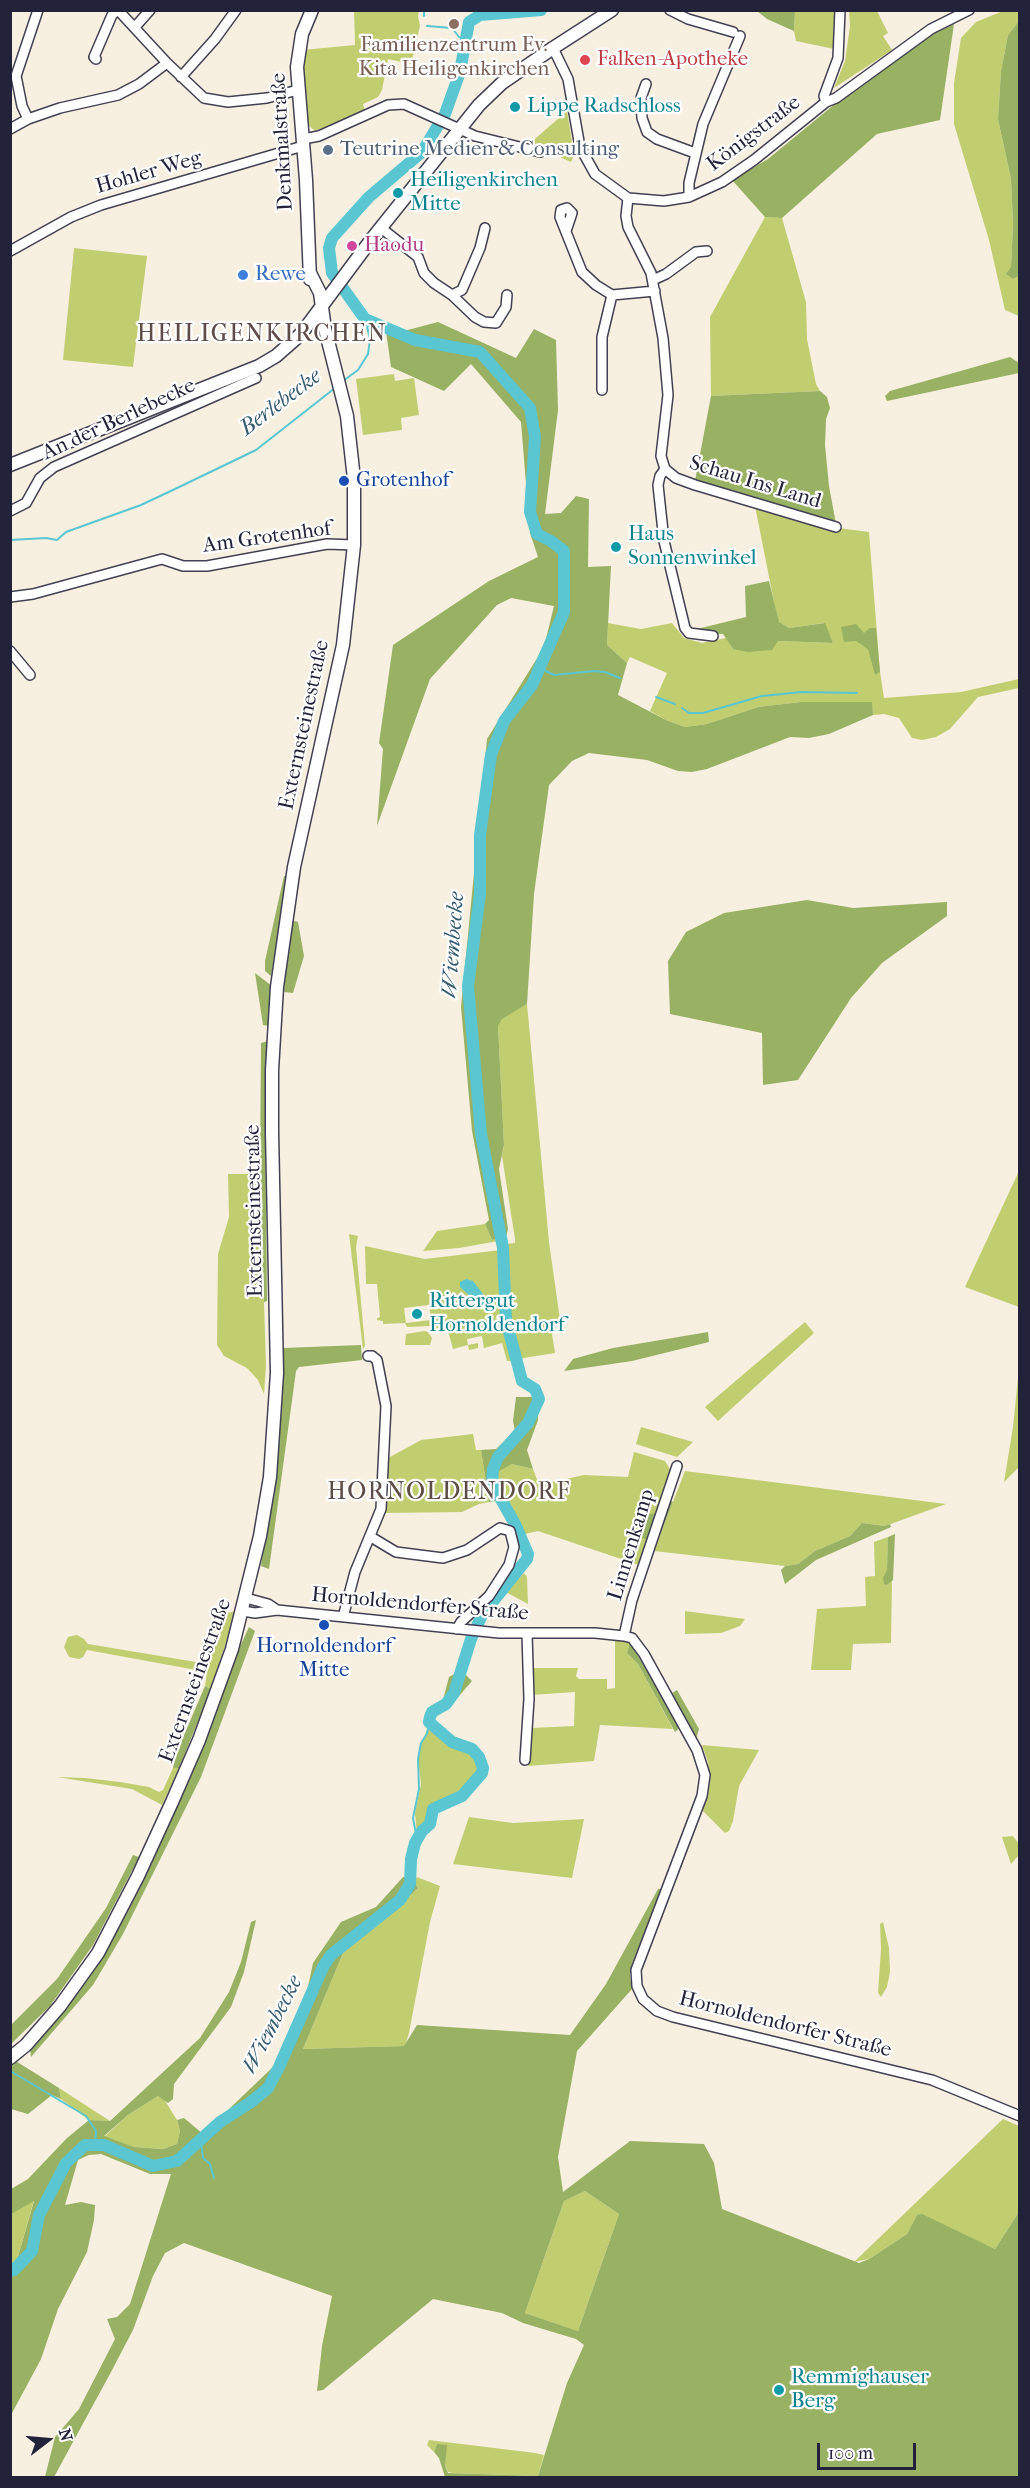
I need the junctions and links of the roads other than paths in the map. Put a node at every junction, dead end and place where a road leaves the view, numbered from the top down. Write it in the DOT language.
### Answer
graph roads {
  1 [pos="38,10"];
  2 [pos="117,10"];
  3 [pos="150,10"];
  4 [pos="236,10"];
  5 [pos="312,10"];
  6 [pos="612,10"];
  7 [pos="670,10"];
  8 [pos="840,10"];
  9 [pos="969,10"];
  10 [pos="135,27"];
  11 [pos="552,48"];
  12 [pos="96,59"];
  13 [pos="167,63"];
  14 [pos="13,75"];
  15 [pos="181,76"];
  16 [pos="646,84"];
  17 [pos="298,90"];
  18 [pos="826,102"];
  19 [pos="28,119"];
  20 [pos="453,126"];
  21 [pos="10,129"];
  22 [pos="303,142"];
  23 [pos="540,152"];
  24 [pos="695,153"];
  25 [pos="689,197"];
  26 [pos="628,198"];
  27 [pos="560,213"];
  28 [pos="381,228"];
  29 [pos="485,228"];
  30 [pos="10,251"];
  31 [pos="707,251"];
  32 [pos="653,280"];
  33 [pos="655,291"];
  34 [pos="452,295"];
  35 [pos="507,295"];
  36 [pos="612,295"];
  37 [pos="321,308"];
  38 [pos="301,334"];
  39 [pos="329,347"];
  40 [pos="256,378"];
  41 [pos="602,390"];
  42 [pos="10,465"];
  43 [pos="665,469"];
  44 [pos="10,511"];
  45 [pos="836,527"];
  46 [pos="354,545"];
  47 [pos="10,597"];
  48 [pos="713,636"];
  49 [pos="10,651"];
  50 [pos="30,675"];
  51 [pos="368,1356"];
  52 [pos="677,1467"];
  53 [pos="371,1537"];
  54 [pos="246,1598"];
  55 [pos="277,1610"];
  56 [pos="243,1611"];
  57 [pos="343,1617"];
  58 [pos="457,1629"];
  59 [pos="527,1634"];
  60 [pos="624,1636"];
  61 [pos="525,1760"];
  62 [pos="10,2058"];
  63 [pos="1020,2116"];
  1 -- 14 [label="street"];
  2 -- 10 [label="street"];
  2 -- 12 [label="street"];
  3 -- 10 [label="street"];
  4 -- 15 [label="street"];
  5 -- 17 [label="main road, Denkmalstraße"];
  6 -- 11 [label="main road"];
  7 -- 24 [label="street"];
  8 -- 18 [label="street"];
  9 -- 18 [label="street, Königstraße"];
  10 -- 13 [label="street"];
  11 -- 20 [label="main road"];
  11 -- 26 [label="street"];
  13 -- 15 [label="street"];
  13 -- 19 [label="street"];
  14 -- 19 [label="street"];
  15 -- 17 [label="street"];
  16 -- 24 [label="street"];
  17 -- 22 [label="main road, Denkmalstraße"];
  18 -- 25 [label="street, Königstraße"];
  19 -- 21 [label="street"];
  20 -- 22 [label="street, Hohler Weg"];
  20 -- 23 [label="street"];
  20 -- 28 [label="main road"];
  22 -- 30 [label="street, Hohler Weg"];
  22 -- 37 [label="main road, Denkmalstraße"];
  24 -- 25 [label="street"];
  25 -- 26 [label="street, Königstraße"];
  26 -- 32 [label="street, Schau Ins Land"];
  27 -- 36 [label="street"];
  28 -- 34 [label="street"];
  28 -- 37 [label="main road"];
  29 -- 34 [label="street"];
  31 -- 32 [label="street"];
  32 -- 33 [label="street, Schau Ins Land"];
  33 -- 36 [label="street"];
  33 -- 43 [label="street, Schau Ins Land"];
  34 -- 35 [label="street"];
  36 -- 41 [label="street"];
  37 -- 38 [label="main road"];
  37 -- 39 [label="main road, Externsteinestraße"];
  38 -- 39 [label="main road"];
  38 -- 42 [label="main road"];
  39 -- 46 [label="main road, Externsteinestraße"];
  40 -- 44 [label="street, An der Berlebecke"];
  43 -- 45 [label="street, Schau Ins Land"];
  43 -- 48 [label="street, Schau Ins Land"];
  46 -- 47 [label="street, Am Grotenhof"];
  46 -- 54 [label="main road, Externsteinestraße"];
  49 -- 50 [label="street"];
  51 -- 53 [label="street"];
  52 -- 60 [label="street, Linnenkamp"];
  53 -- 57 [label="street"];
  53 -- 58 [label="street"];
  54 -- 55 [label="street, Hornoldendorfer Straße"];
  54 -- 56 [label="main road, Externsteinestraße"];
  55 -- 56 [label="street, Hornoldendorfer Straße"];
  55 -- 57 [label="street, Hornoldendorfer Straße"];
  56 -- 62 [label="main road, Externsteinestraße"];
  57 -- 58 [label="street, Hornoldendorfer Straße"];
  58 -- 59 [label="street, Hornoldendorfer Straße"];
  59 -- 60 [label="street, Hornoldendorfer Straße"];
  59 -- 61 [label="street"];
  60 -- 63 [label="street, Hornoldendorfer Straße"];
}
